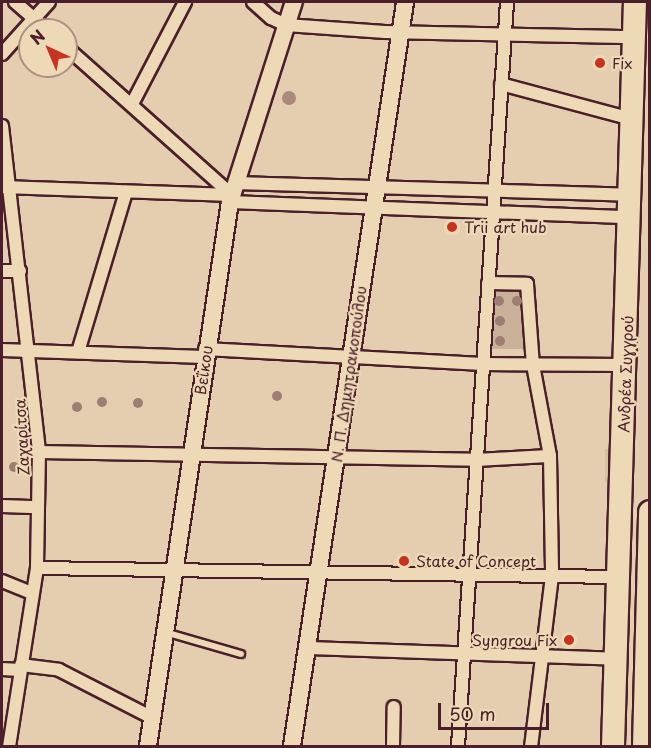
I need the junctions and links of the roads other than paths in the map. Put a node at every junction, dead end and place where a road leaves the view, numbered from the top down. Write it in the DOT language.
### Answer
graph roads {
  1 [pos="15,2"];
  2 [pos="49,2"];
  3 [pos="185,2"];
  4 [pos="253,2"];
  5 [pos="294,2"];
  6 [pos="405,2"];
  7 [pos="507,2"];
  8 [pos="635,2"];
  9 [pos="34,18"];
  10 [pos="286,25"];
  11 [pos="400,31"];
  12 [pos="504,34"];
  13 [pos="18,36"];
  14 [pos="634,37"];
  15 [pos="2,54"];
  16 [pos="78,57"];
  17 [pos="501,84"];
  18 [pos="132,104"];
  19 [pos="632,119"];
  20 [pos="2,126"];
  21 [pos="5,187"];
  22 [pos="374,187"];
  23 [pos="494,191"];
  24 [pos="126,192"];
  25 [pos="232,194"];
  26 [pos="372,206"];
  27 [pos="629,206"];
  28 [pos="493,211"];
  29 [pos="2,271"];
  30 [pos="20,271"];
  31 [pos="488,283"];
  32 [pos="2,350"];
  33 [pos="29,350"];
  34 [pos="78,352"];
  35 [pos="205,353"];
  36 [pos="352,358"];
  37 [pos="483,364"];
  38 [pos="533,365"];
  39 [pos="626,365"];
  40 [pos="39,452"];
  41 [pos="190,455"];
  42 [pos="336,455"];
  43 [pos="550,456"];
  44 [pos="476,460"];
  45 [pos="2,506"];
  46 [pos="38,507"];
  47 [pos="650,512"];
  48 [pos="37,568"];
  49 [pos="173,571"];
  50 [pos="319,573"];
  51 [pos="470,575"];
  52 [pos="552,576"];
  53 [pos="619,577"];
  54 [pos="2,581"];
  55 [pos="32,593"];
  56 [pos="649,593"];
  57 [pos="164,632"];
  58 [pos="308,648"];
  59 [pos="241,654"];
  60 [pos="464,654"];
  61 [pos="544,656"];
  62 [pos="618,658"];
  63 [pos="21,668"];
  64 [pos="2,669"];
  65 [pos="394,707"];
  66 [pos="153,718"];
  67 [pos="9,747"];
  68 [pos="148,747"];
  69 [pos="292,747"];
  70 [pos="393,747"];
  71 [pos="458,747"];
  72 [pos="531,747"];
  73 [pos="613,747"];
  74 [pos="644,747"];
  1 -- 9 [label="street"];
  2 -- 9 [label="street"];
  3 -- 18 [label="street"];
  4 -- 10 [label="street"];
  5 -- 10 [label="street, Βεΐκου"];
  6 -- 11 [label="street, Ν. Π. Δημητρακοπούλου"];
  7 -- 12 [label="street"];
  8 -- 14 [label="highway, Ανδρέα Συγγρού"];
  10 -- 11 [label="street"];
  10 -- 25 [label="street, Βεΐκου"];
  11 -- 12 [label="street"];
  11 -- 22 [label="street, Ν. Π. Δημητρακοπούλου"];
  12 -- 14 [label="street"];
  12 -- 17 [label="street"];
  13 -- 15 [label="street"];
  14 -- 19 [label="highway, Ανδρέα Συγγρού"];
  16 -- 18 [label="street"];
  17 -- 19 [label="street"];
  17 -- 23 [label="street"];
  18 -- 25 [label="street"];
  19 -- 27 [label="highway, Ανδρέα Συγγρού"];
  20 -- 21 [label="street, Ζαχαρίτσα"];
  21 -- 24 [label="street"];
  21 -- 30 [label="street, Ζαχαρίτσα"];
  22 -- 23 [label="street"];
  22 -- 25 [label="street"];
  22 -- 26 [label="street, Ν. Π. Δημητρακοπούλου"];
  23 -- 27 [label="street"];
  23 -- 28 [label="street"];
  24 -- 25 [label="street"];
  24 -- 34 [label="street"];
  25 -- 26 [label="street"];
  25 -- 35 [label="street, Βεΐκου"];
  26 -- 28 [label="street"];
  26 -- 36 [label="street, Ν. Π. Δημητρακοπούλου"];
  27 -- 28 [label="street"];
  27 -- 39 [label="highway, Ανδρέα Συγγρού"];
  28 -- 31 [label="street"];
  29 -- 30 [label="street"];
  30 -- 33 [label="street, Ζαχαρίτσα"];
  31 -- 37 [label="street"];
  31 -- 38 [label="street"];
  32 -- 33 [label="street"];
  33 -- 34 [label="street"];
  33 -- 40 [label="street, Ζαχαρίτσα"];
  34 -- 35 [label="street"];
  35 -- 36 [label="street"];
  35 -- 41 [label="street, Βεΐκου"];
  36 -- 37 [label="street"];
  36 -- 42 [label="street, Ν. Π. Δημητρακοπούλου"];
  37 -- 38 [label="street"];
  37 -- 44 [label="street"];
  38 -- 39 [label="street"];
  38 -- 43 [label="street"];
  39 -- 53 [label="highway, Ανδρέα Συγγρού"];
  40 -- 41 [label="street"];
  40 -- 46 [label="street, Ζαχαρίτσα"];
  41 -- 42 [label="street"];
  41 -- 49 [label="street, Βεΐκου"];
  42 -- 44 [label="street"];
  42 -- 50 [label="street, Ν. Π. Δημητρακοπούλου"];
  43 -- 44 [label="street"];
  43 -- 52 [label="street"];
  44 -- 51 [label="street"];
  45 -- 46 [label="street"];
  46 -- 48 [label="street, Ζαχαρίτσα"];
  47 -- 56 [label="highway"];
  48 -- 49 [label="street"];
  48 -- 55 [label="street, Ζαχαρίτσα"];
  49 -- 50 [label="street"];
  49 -- 57 [label="street, Βεΐκου"];
  50 -- 51 [label="street"];
  50 -- 58 [label="street, Ν. Π. Δημητρακοπούλου"];
  51 -- 52 [label="street"];
  51 -- 60 [label="street"];
  52 -- 53 [label="street"];
  52 -- 61 [label="street"];
  53 -- 62 [label="highway, Ανδρέα Συγγρού"];
  54 -- 55 [label="street"];
  55 -- 63 [label="street, Ζαχαρίτσα"];
  56 -- 74 [label="highway"];
  57 -- 59 [label="lane"];
  57 -- 66 [label="street, Βεΐκου"];
  58 -- 60 [label="street"];
  58 -- 69 [label="street, Ν. Π. Δημητρακοπούλου"];
  60 -- 61 [label="street"];
  60 -- 71 [label="street"];
  61 -- 62 [label="street"];
  61 -- 72 [label="street"];
  62 -- 73 [label="highway, Ανδρέα Συγγρού"];
  63 -- 64 [label="street"];
  63 -- 66 [label="street"];
  63 -- 67 [label="street, Ζαχαρίτσα"];
  65 -- 70 [label="street"];
  66 -- 68 [label="street, Βεΐκου"];
}
